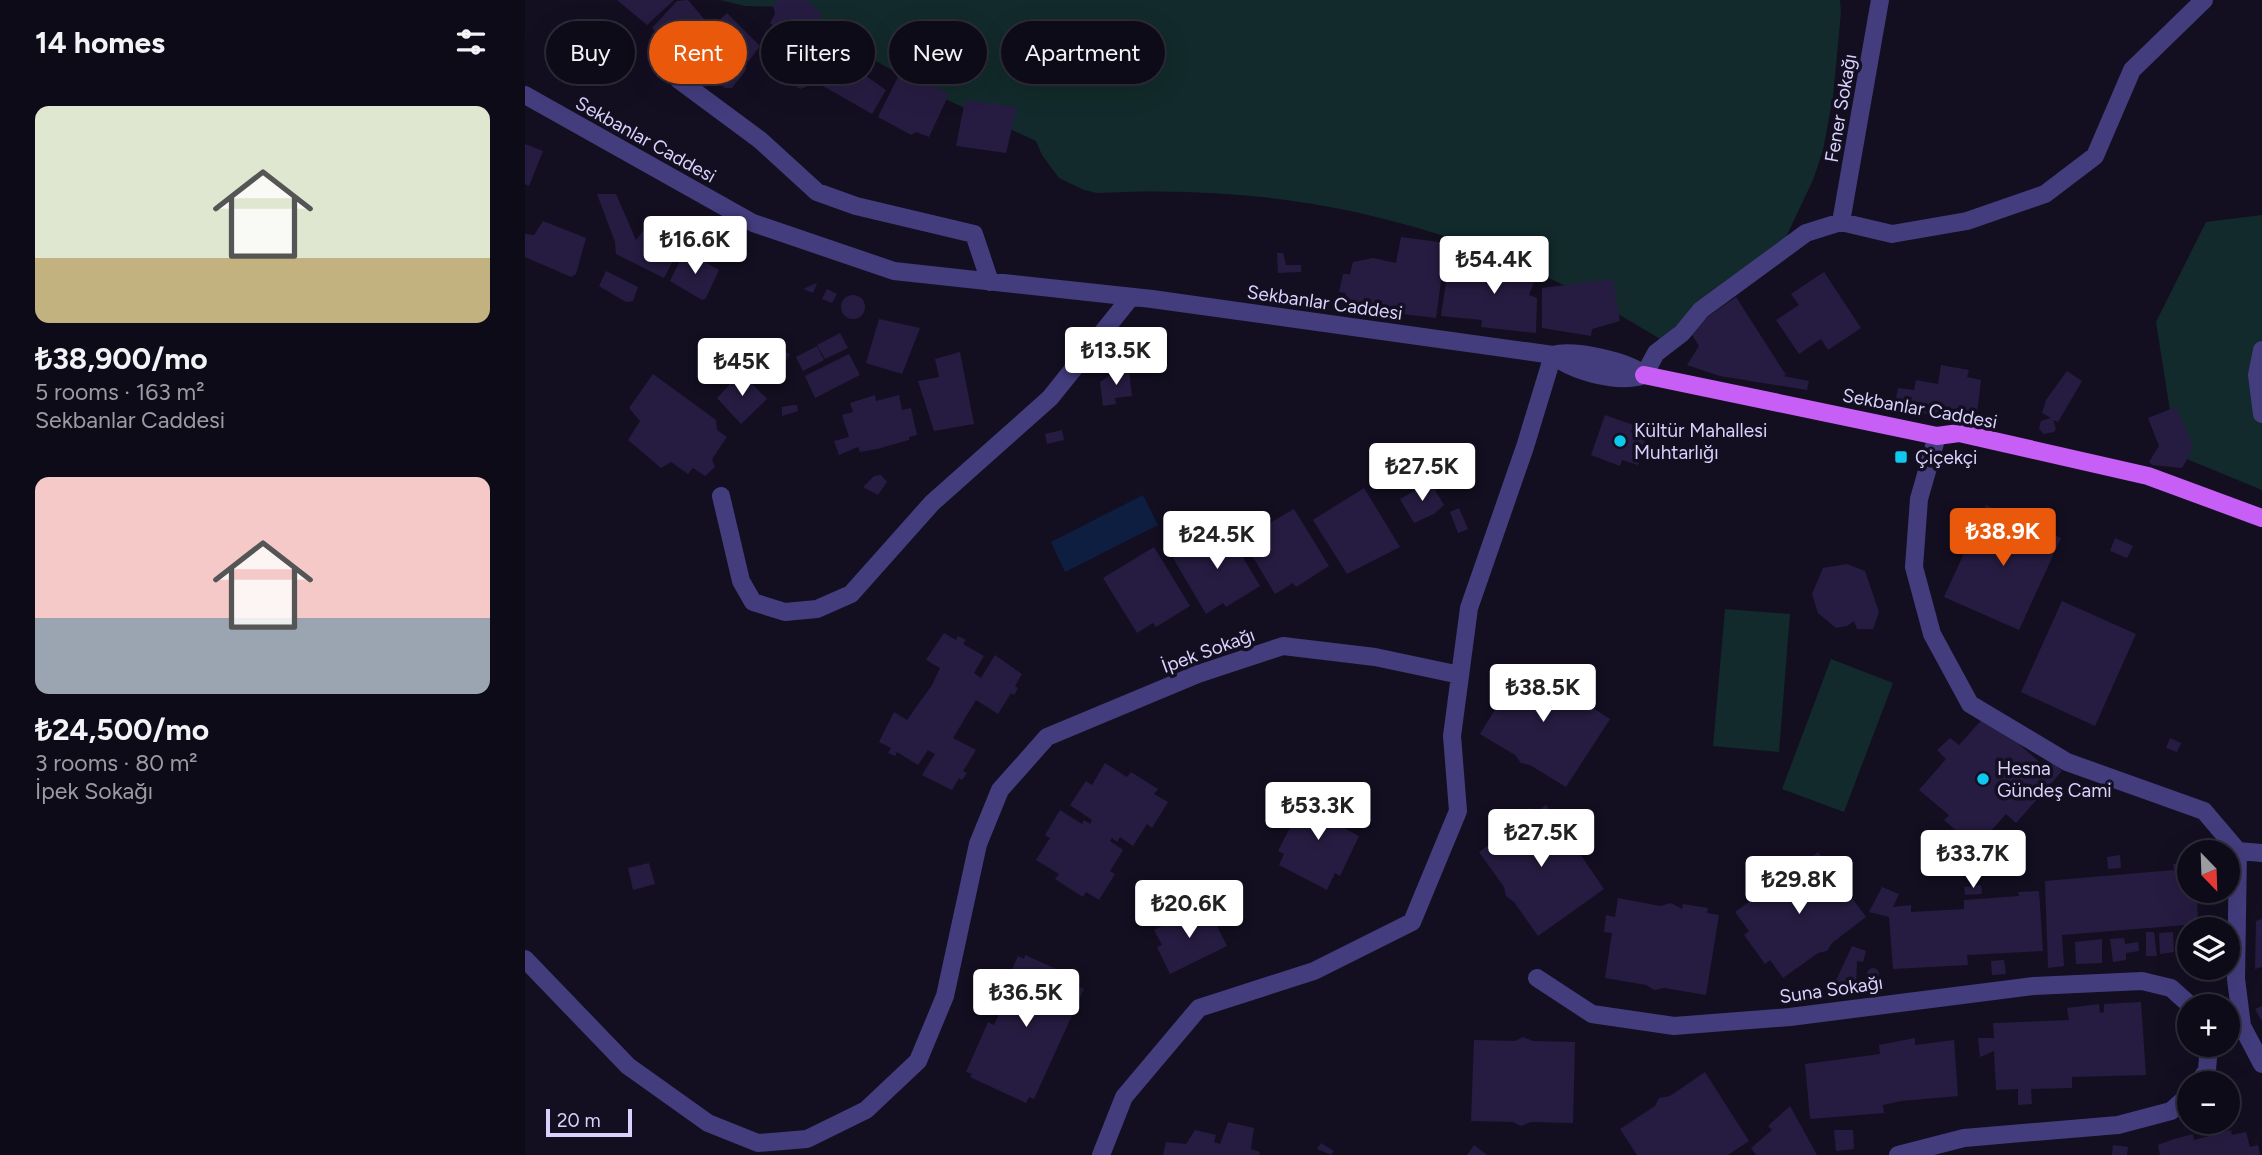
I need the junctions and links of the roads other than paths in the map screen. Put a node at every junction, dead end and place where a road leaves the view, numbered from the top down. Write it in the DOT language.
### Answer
graph roads {
  1 [pos="1880,0"];
  2 [pos="2204,0"];
  3 [pos="684,84"];
  4 [pos="525,95"];
  5 [pos="1841,222"];
  6 [pos="990,282"];
  7 [pos="1131,297"];
  8 [pos="2262,350"];
  9 [pos="1553,355"];
  10 [pos="1644,375"];
  11 [pos="2262,414"];
  12 [pos="1937,436"];
  13 [pos="721,496"];
  14 [pos="2262,518"];
  15 [pos="1460,675"];
  16 [pos="2229,840"];
  17 [pos="2240,851"];
  18 [pos="2262,853"];
  19 [pos="2237,903"];
  20 [pos="525,959"];
  21 [pos="1537,978"];
  22 [pos="2178,994"];
  23 [pos="2236,994"];
  24 [pos="2240,1035"];
  25 [pos="2262,1064"];
  26 [pos="2177,1106"];
  27 [pos="1101,1155"];
  28 [pos="1898,1155"];
  1 -- 5 [label="street, Fener Sokağı"];
  2 -- 5 [label="street"];
  3 -- 6 [label="street"];
  4 -- 6 [label="street, Sekbanlar Caddesi"];
  5 -- 10 [label="street"];
  6 -- 7 [label="street, Sekbanlar Caddesi"];
  7 -- 9 [label="street, Sekbanlar Caddesi"];
  7 -- 13 [label="street"];
  8 -- 11 [label="street"];
  9 -- 10 [label="street, Sekbanlar Caddesi"];
  9 -- 15 [label="street"];
  10 -- 12 [label="main road, Sekbanlar Caddesi"];
  12 -- 14 [label="main road, Sekbanlar Caddesi"];
  12 -- 16 [label="street"];
  15 -- 20 [label="street, İpek Sokağı"];
  15 -- 27 [label="street"];
  17 -- 18 [label="street"];
  19 -- 23 [label="street"];
  21 -- 22 [label="street, Suna Sokağı"];
  24 -- 25 [label="street"];
  26 -- 28 [label="street"];
}
